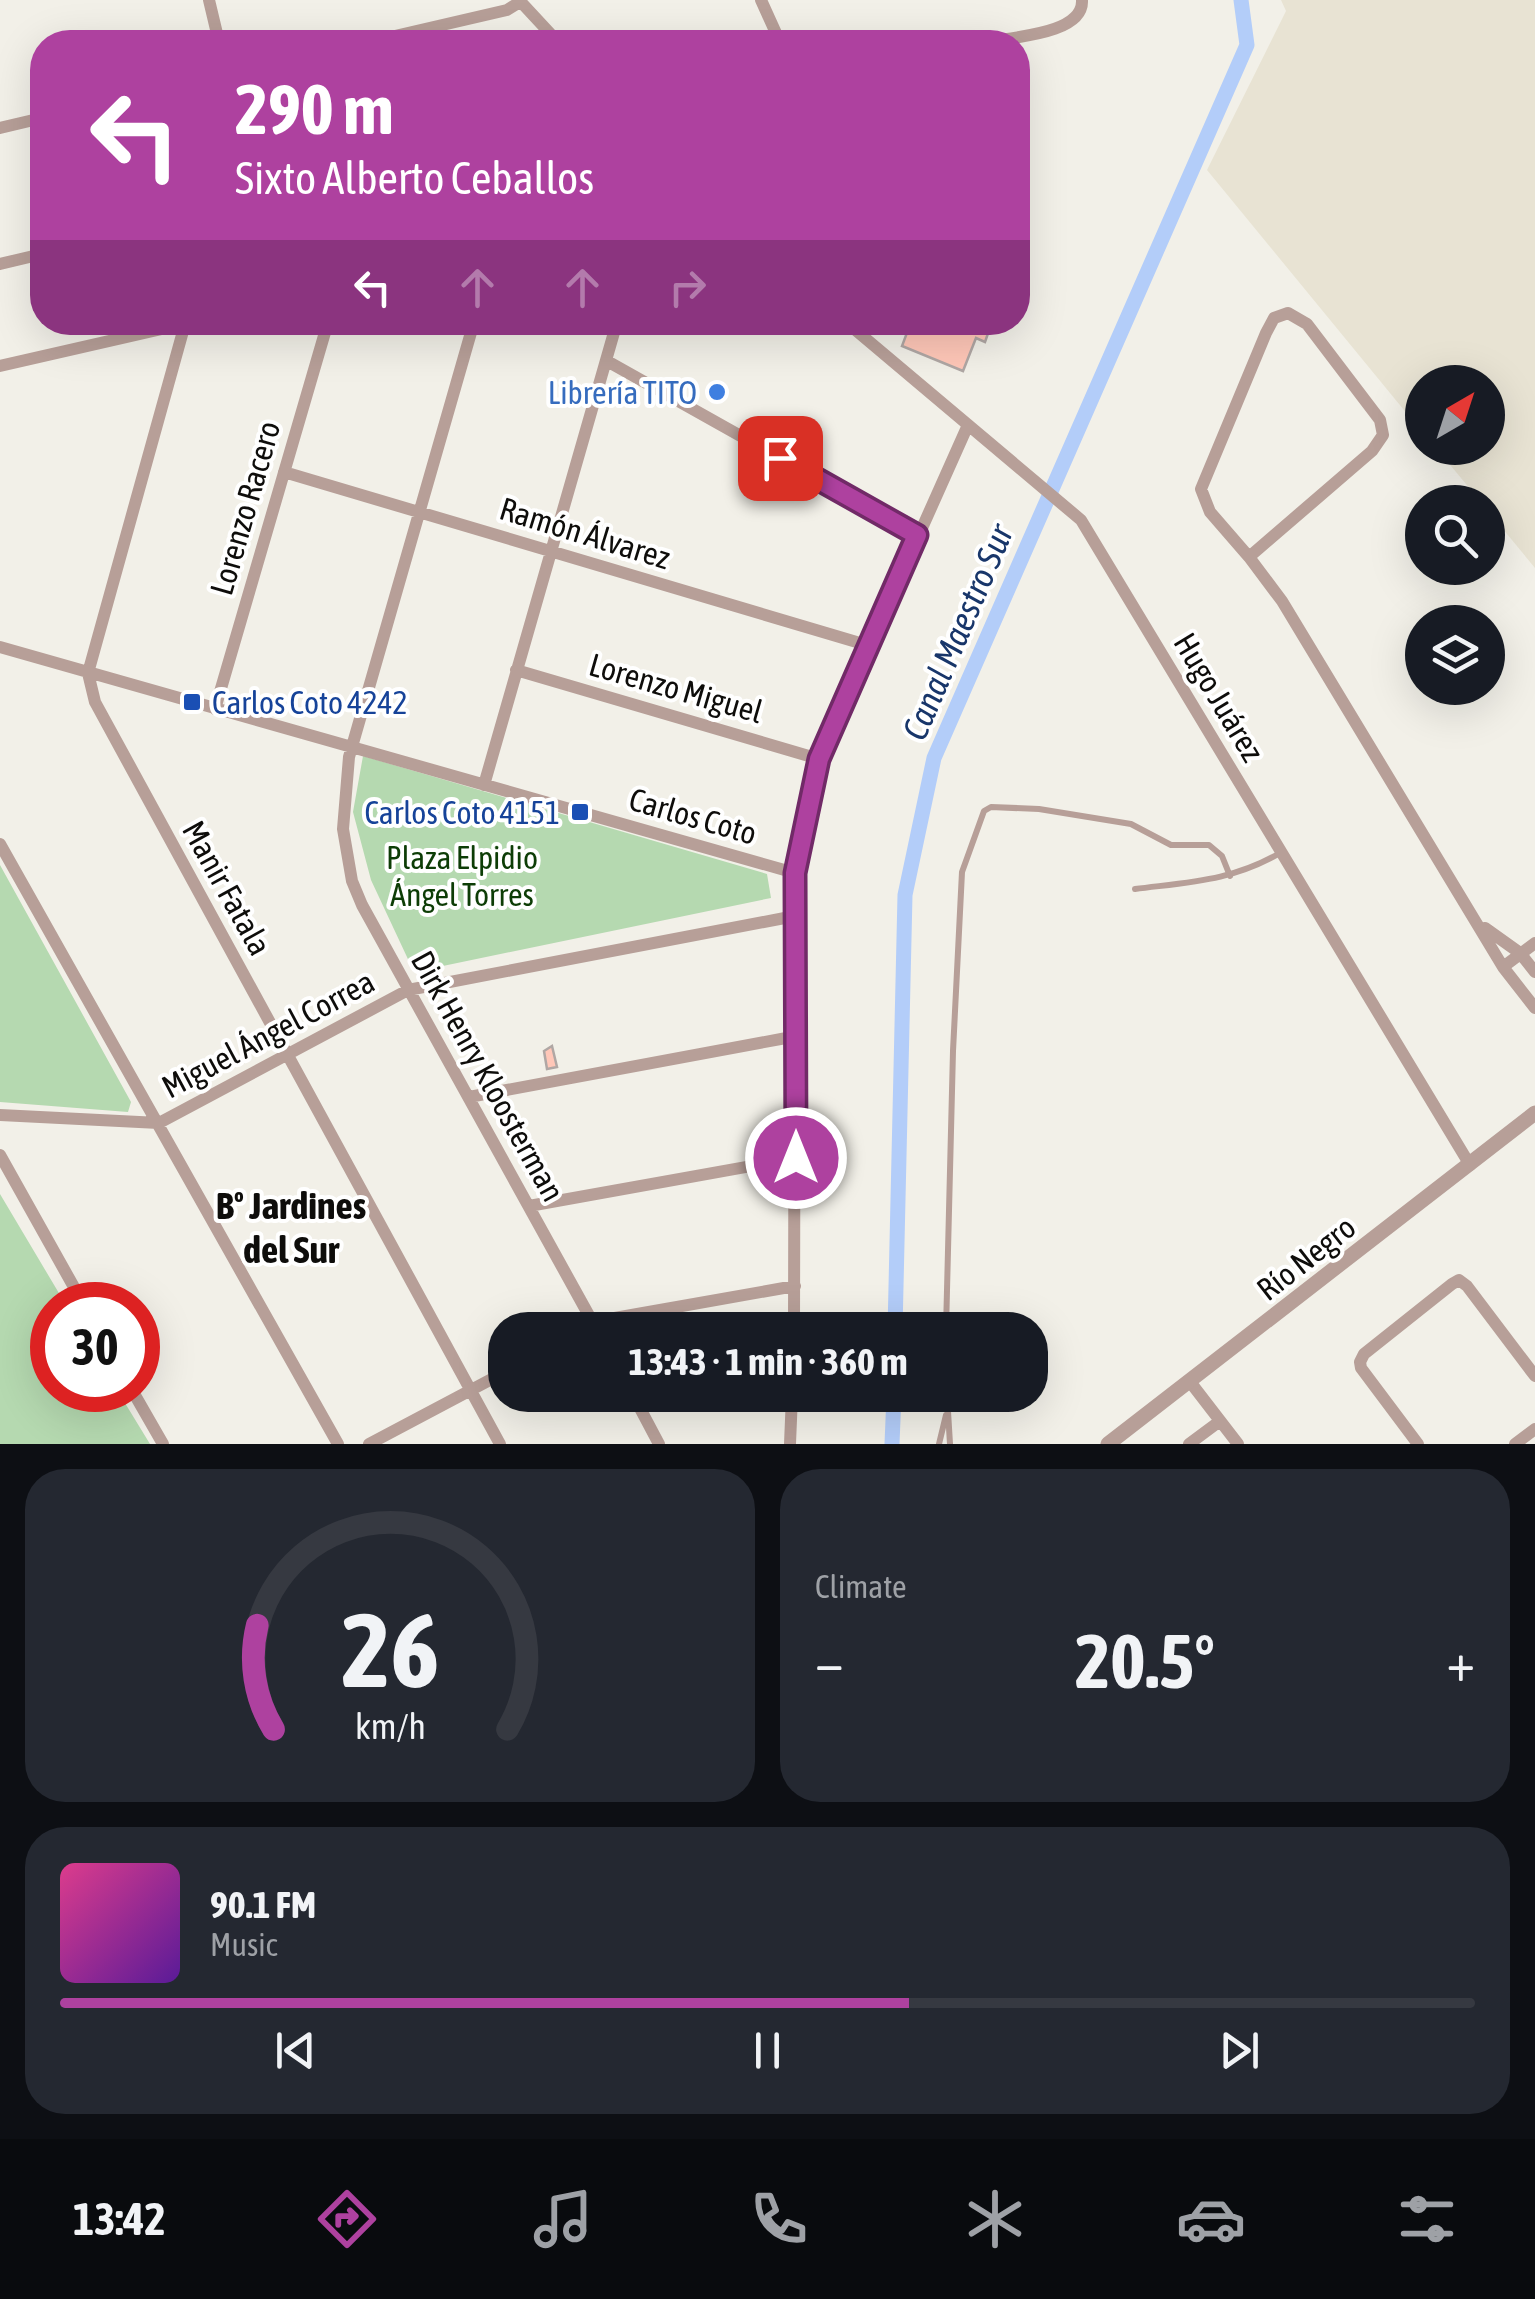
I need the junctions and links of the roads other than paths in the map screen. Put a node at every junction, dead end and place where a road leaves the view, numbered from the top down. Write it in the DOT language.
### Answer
graph roads {
  1 [pos="209,0"];
  2 [pos="761,0"];
  3 [pos="1082,0"];
  4 [pos="520,1"];
  5 [pos="215,30"];
  6 [pos="421,30"];
  7 [pos="547,30"];
  8 [pos="775,30"];
  9 [pos="1030,33"];
  10 [pos="30,121"];
  11 [pos="0,128"];
  12 [pos="30,257"];
  13 [pos="0,264"];
  14 [pos="134,335"];
  15 [pos="183,335"];
  16 [pos="324,335"];
  17 [pos="470,335"];
  18 [pos="613,335"];
  19 [pos="861,335"];
  20 [pos="607,361"];
  21 [pos="0,366"];
  22 [pos="968,425"];
  23 [pos="284,472"];
  24 [pos="419,512"];
  25 [pos="917,535"];
  26 [pos="550,551"];
  27 [pos="1248,557"];
  28 [pos="870,646"];
  29 [pos="0,647"];
  30 [pos="516,670"];
  31 [pos="88,673"];
  32 [pos="215,709"];
  33 [pos="352,748"];
  34 [pos="819,759"];
  35 [pos="484,786"];
  36 [pos="0,844"];
  37 [pos="1280,853"];
  38 [pos="795,873"];
  39 [pos="1230,876"];
  40 [pos="1135,890"];
  41 [pos="795,916"];
  42 [pos="1479,924"];
  43 [pos="1535,943"];
  44 [pos="1520,953"];
  45 [pos="1503,967"];
  46 [pos="1535,972"];
  47 [pos="408,990"];
  48 [pos="1535,1008"];
  49 [pos="797,1036"];
  50 [pos="287,1057"];
  51 [pos="469,1097"];
  52 [pos="1535,1113"];
  53 [pos="0,1115"];
  54 [pos="159,1123"];
  55 [pos="0,1155"];
  56 [pos="796,1158"];
  57 [pos="1470,1165"];
  58 [pos="529,1206"];
  59 [pos="71,1282"];
  60 [pos="795,1286"];
  61 [pos="584,1312"];
  62 [pos="648,1312"];
  63 [pos="794,1312"];
  64 [pos="946,1312"];
  65 [pos="1535,1376"];
  66 [pos="488,1381"];
  67 [pos="1191,1382"];
  68 [pos="470,1390"];
  69 [pos="145,1412"];
  70 [pos="642,1412"];
  71 [pos="791,1412"];
  72 [pos="947,1412"];
  73 [pos="947,1412"];
  74 [pos="1220,1421"];
  75 [pos="1535,1428"];
  76 [pos="163,1444"];
  77 [pos="338,1444"];
  78 [pos="369,1444"];
  79 [pos="500,1444"];
  80 [pos="660,1444"];
  81 [pos="790,1444"];
  82 [pos="939,1444"];
  83 [pos="950,1444"];
  84 [pos="1108,1444"];
  85 [pos="1189,1444"];
  86 [pos="1238,1444"];
  87 [pos="1418,1444"];
  88 [pos="1516,1444"];
  1 -- 5 [label="street"];
  2 -- 8 [label="street"];
  3 -- 9 [label="street"];
  4 -- 6 [label="street"];
  4 -- 7 [label="street"];
  10 -- 11 [label="street"];
  12 -- 13 [label="street"];
  14 -- 21 [label="street"];
  15 -- 31 [label="street"];
  16 -- 23 [label="street, Lorenzo Racero"];
  17 -- 24 [label="street, Dirk Henry Kloosterman"];
  18 -- 20 [label="street"];
  19 -- 22 [label="street, Hugo Juárez"];
  20 -- 25 [label="street"];
  20 -- 26 [label="street"];
  22 -- 25 [label="street"];
  22 -- 37 [label="street, Hugo Juárez"];
  23 -- 24 [label="street, Ramón Álvarez"];
  23 -- 32 [label="street, Lorenzo Racero"];
  24 -- 26 [label="street, Ramón Álvarez"];
  24 -- 33 [label="street, Dirk Henry Kloosterman"];
  25 -- 28 [label="street"];
  26 -- 28 [label="street, Ramón Álvarez"];
  26 -- 30 [label="street"];
  27 -- 27 [label="street"];
  27 -- 42 [label="street"];
  28 -- 34 [label="street"];
  29 -- 31 [label="street, Carlos Coto"];
  30 -- 34 [label="street, Lorenzo Miguel"];
  30 -- 35 [label="street"];
  31 -- 32 [label="street, Carlos Coto"];
  31 -- 50 [label="street, Manir Fatala"];
  32 -- 33 [label="street, Carlos Coto"];
  33 -- 35 [label="street, Carlos Coto"];
  33 -- 47 [label="street, Dirk Henry Kloosterman"];
  34 -- 38 [label="street"];
  35 -- 38 [label="street, Carlos Coto"];
  36 -- 54 [label="street"];
  37 -- 39 [label="lane"];
  37 -- 57 [label="street, Hugo Juárez"];
  38 -- 41 [label="street"];
  39 -- 40 [label="lane"];
  39 -- 64 [label="lane"];
  41 -- 47 [label="street, Miguel Ángel Correa"];
  41 -- 49 [label="street"];
  42 -- 44 [label="street"];
  42 -- 45 [label="street"];
  43 -- 44 [label="street"];
  44 -- 45 [label="street"];
  44 -- 46 [label="street"];
  45 -- 48 [label="street"];
  47 -- 50 [label="street, Miguel Ángel Correa"];
  47 -- 51 [label="street, Dirk Henry Kloosterman"];
  49 -- 51 [label="street"];
  49 -- 56 [label="street"];
  50 -- 54 [label="street, Miguel Ángel Correa"];
  50 -- 68 [label="street, Manir Fatala"];
  51 -- 58 [label="street, Dirk Henry Kloosterman"];
  52 -- 57 [label="street, Río Negro"];
  53 -- 54 [label="street, Miguel Ángel Correa"];
  54 -- 77 [label="street"];
  55 -- 59 [label="street"];
  56 -- 58 [label="street"];
  56 -- 60 [label="street"];
  57 -- 67 [label="street, Río Negro"];
  58 -- 61 [label="street, Dirk Henry Kloosterman"];
  60 -- 62 [label="street"];
  60 -- 63 [label="street"];
  65 -- 87 [label="street"];
  66 -- 68 [label="street"];
  67 -- 74 [label="street"];
  67 -- 84 [label="street, Río Negro"];
  68 -- 78 [label="street"];
  68 -- 79 [label="street, Manir Fatala"];
  69 -- 76 [label="street"];
  70 -- 80 [label="street"];
  71 -- 81 [label="street"];
  72 -- 82 [label="lane"];
  73 -- 83 [label="lane"];
  74 -- 85 [label="street"];
  74 -- 86 [label="street"];
  75 -- 88 [label="street"];
}
